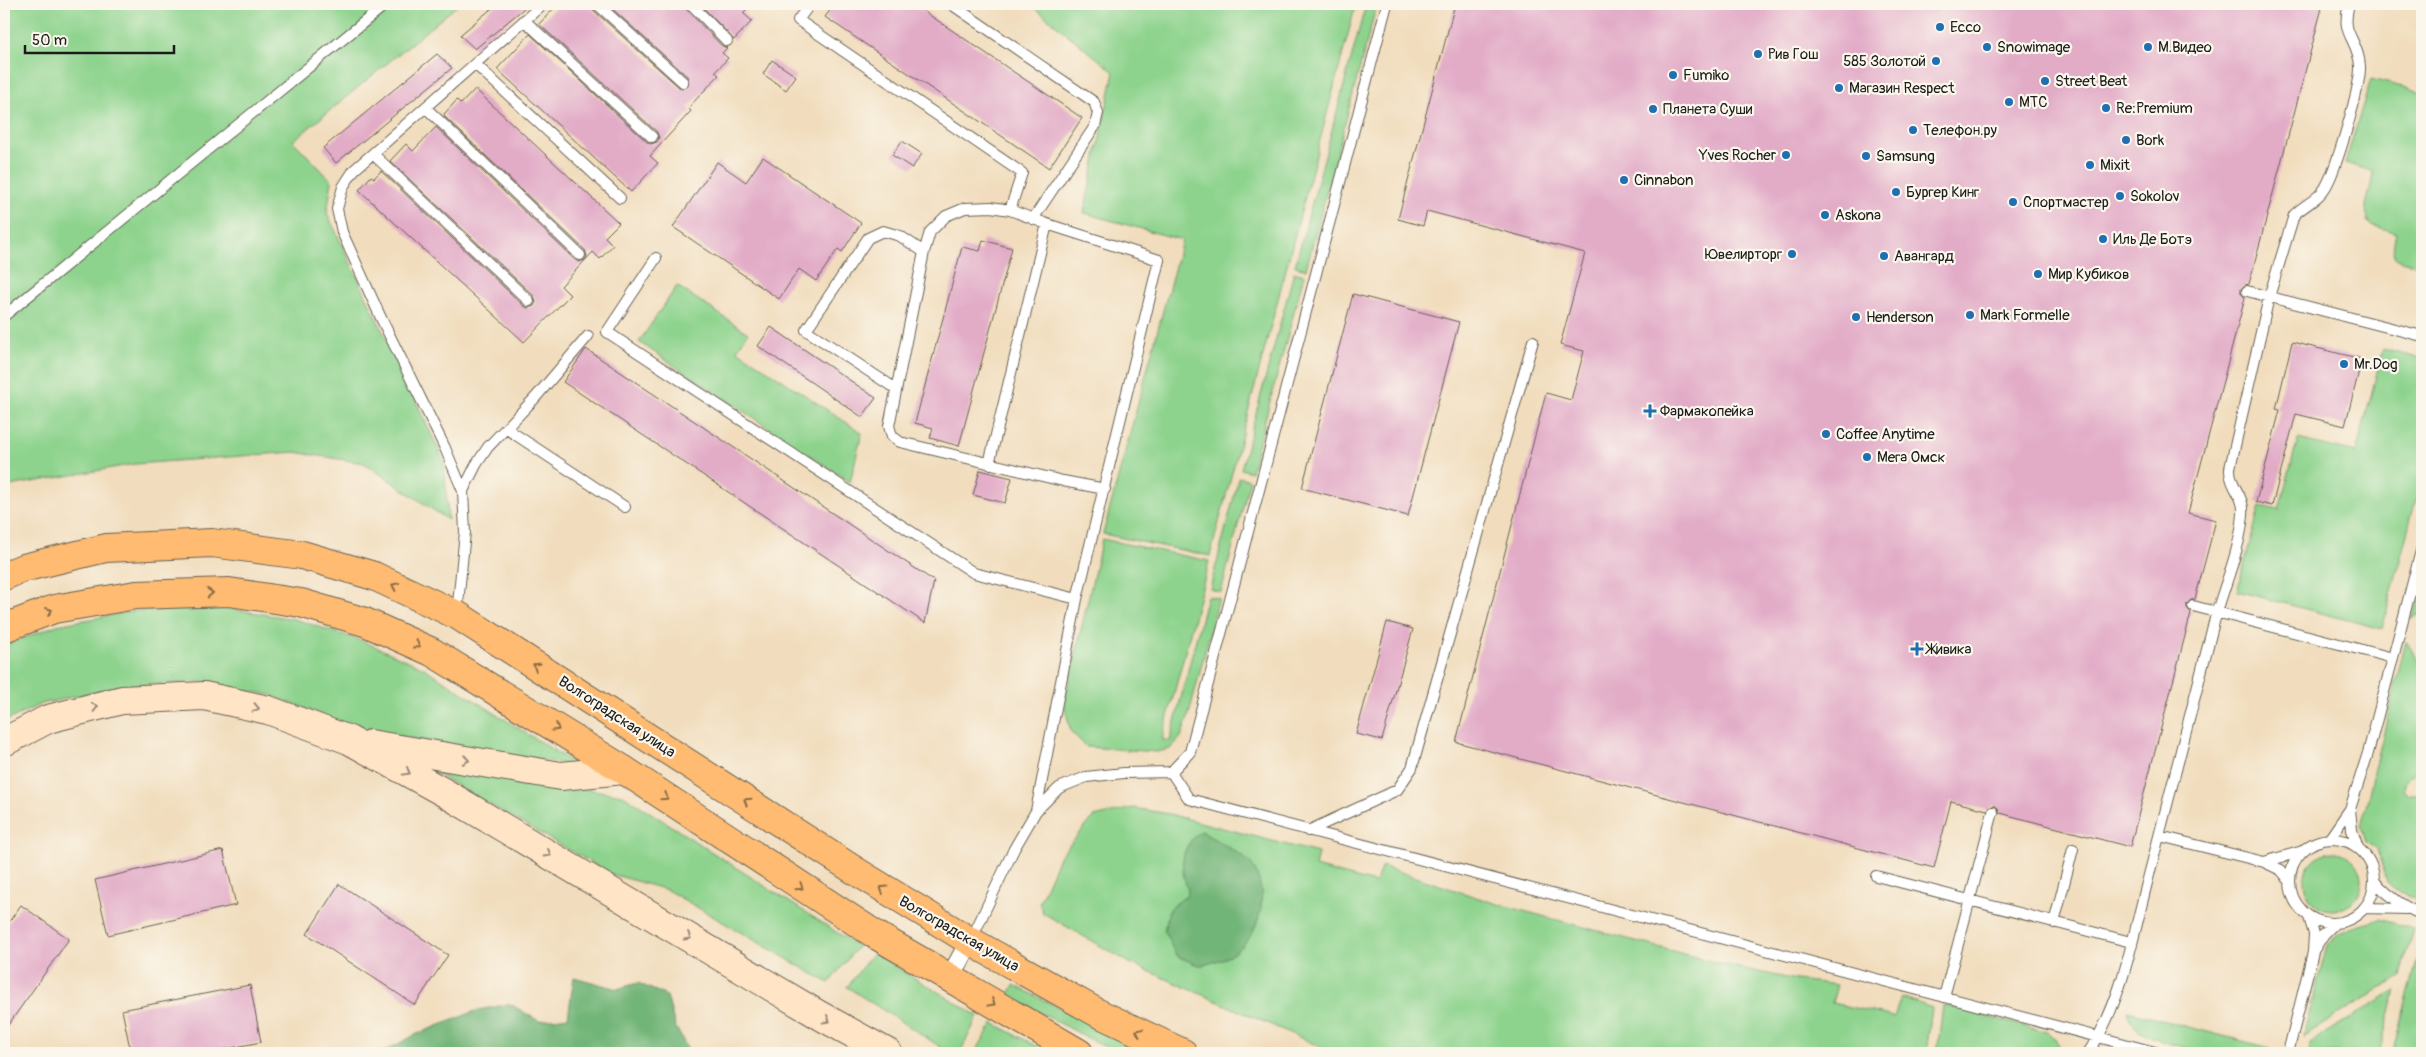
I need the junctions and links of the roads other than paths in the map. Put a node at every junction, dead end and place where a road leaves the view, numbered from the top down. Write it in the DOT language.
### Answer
graph roads {
  1 [pos="386,4"];
  2 [pos="543,4"];
  3 [pos="597,4"];
  4 [pos="690,4"];
  5 [pos="810,4"];
  6 [pos="951,4"];
  7 [pos="1387,4"];
  8 [pos="2349,4"];
  9 [pos="524,20"];
  10 [pos="727,40"];
  11 [pos="475,64"];
  12 [pos="683,82"];
  13 [pos="426,108"];
  14 [pos="652,137"];
  15 [pos="373,154"];
  16 [pos="620,198"];
  17 [pos="1010,210"];
  18 [pos="1033,219"];
  19 [pos="1047,224"];
  20 [pos="924,252"];
  21 [pos="580,255"];
  22 [pos="656,258"];
  23 [pos="2247,291"];
  24 [pos="2269,297"];
  25 [pos="529,301"];
  26 [pos="4,316"];
  27 [pos="588,336"];
  28 [pos="2422,336"];
  29 [pos="1532,341"];
  30 [pos="896,389"];
  31 [pos="507,429"];
  32 [pos="989,464"];
  33 [pos="1104,489"];
  34 [pos="463,491"];
  35 [pos="625,507"];
  36 [pos="2422,547"];
  37 [pos="4,576"];
  38 [pos="1077,599"];
  39 [pos="2193,606"];
  40 [pos="2216,612"];
  41 [pos="457,615"];
  42 [pos="4,628"];
  43 [pos="2393,658"];
  44 [pos="349,740"];
  45 [pos="4,742"];
  46 [pos="624,770"];
  47 [pos="1171,772"];
  48 [pos="2350,809"];
  49 [pos="1036,811"];
  50 [pos="1993,812"];
  51 [pos="1308,831"];
  52 [pos="2160,836"];
  53 [pos="2330,838"];
  54 [pos="2358,848"];
  55 [pos="2073,849"];
  56 [pos="2303,851"];
  57 [pos="2264,862"];
  58 [pos="1876,876"];
  59 [pos="2290,881"];
  60 [pos="2375,882"];
  61 [pos="1970,900"];
  62 [pos="2365,908"];
  63 [pos="2408,909"];
  64 [pos="2422,915"];
  65 [pos="2309,918"];
  66 [pos="2054,923"];
  67 [pos="2336,923"];
  68 [pos="970,941"];
  69 [pos="2131,942"];
  70 [pos="2313,952"];
  71 [pos="950,978"];
  72 [pos="1944,997"];
  73 [pos="2100,1037"];
  74 [pos="888,1053"];
  75 [pos="1079,1053"];
  76 [pos="1183,1053"];
  77 [pos="2088,1053"];
  78 [pos="2159,1053"];
  79 [pos="2288,1053"];
  1 -- 26 [label="lane"];
  2 -- 9 [label="lane"];
  3 -- 12 [label="lane"];
  4 -- 10 [label="lane"];
  5 -- 17 [label="lane"];
  6 -- 18 [label="lane"];
  7 -- 47 [label="lane"];
  8 -- 24 [label="lane"];
  9 -- 11 [label="lane"];
  9 -- 14 [label="lane"];
  11 -- 13 [label="lane"];
  11 -- 16 [label="lane"];
  13 -- 15 [label="lane"];
  13 -- 21 [label="lane"];
  15 -- 25 [label="lane"];
  15 -- 34 [label="lane"];
  17 -- 18 [label="lane"];
  17 -- 20 [label="lane"];
  18 -- 19 [label="lane"];
  19 -- 32 [label="lane"];
  19 -- 33 [label="lane"];
  20 -- 30 [label="lane"];
  20 -- 30 [label="lane"];
  22 -- 38 [label="lane"];
  23 -- 24 [label="lane"];
  24 -- 28 [label="lane"];
  24 -- 40 [label="lane"];
  27 -- 31 [label="lane"];
  29 -- 51 [label="lane"];
  30 -- 32 [label="lane"];
  31 -- 34 [label="lane"];
  31 -- 35 [label="lane"];
  32 -- 33 [label="lane"];
  33 -- 38 [label="lane"];
  34 -- 41 [label="lane"];
  36 -- 43 [label="lane"];
  41 -- 37 [label="main road, Волгоградская улица, one-way"];
  38 -- 49 [label="lane"];
  39 -- 40 [label="lane"];
  40 -- 43 [label="lane"];
  40 -- 52 [label="lane"];
  68 -- 41 [label="main road, Волгоградская улица, one-way"];
  42 -- 46 [label="main road, one-way"];
  43 -- 48 [label="lane"];
  45 -- 44 [label="main road, one-way"];
  44 -- 46 [label="main road, one-way"];
  44 -- 74 [label="main road, one-way"];
  46 -- 71 [label="main road, one-way"];
  47 -- 49 [label="lane"];
  47 -- 51 [label="lane"];
  48 -- 53 [label="lane"];
  48 -- 54 [label="lane"];
  49 -- 68 [label="lane"];
  50 -- 61 [label="lane"];
  51 -- 72 [label="lane"];
  52 -- 57 [label="lane"];
  52 -- 69 [label="lane"];
  53 -- 54 [label="lane"];
  53 -- 56 [label="lane"];
  54 -- 60 [label="lane"];
  55 -- 66 [label="lane"];
  56 -- 57 [label="lane"];
  56 -- 59 [label="lane"];
  57 -- 59 [label="lane"];
  58 -- 61 [label="lane"];
  59 -- 65 [label="lane"];
  60 -- 62 [label="lane"];
  60 -- 63 [label="lane"];
  61 -- 66 [label="lane"];
  61 -- 72 [label="lane"];
  62 -- 63 [label="lane"];
  62 -- 67 [label="lane"];
  63 -- 64 [label="lane"];
  65 -- 67 [label="lane"];
  65 -- 70 [label="lane"];
  66 -- 69 [label="lane"];
  67 -- 70 [label="lane"];
  68 -- 71 [label="street"];
  76 -- 68 [label="main road, Волгоградская улица, one-way"];
  69 -- 73 [label="lane"];
  70 -- 79 [label="lane"];
  71 -- 75 [label="main road, one-way"];
  72 -- 73 [label="lane"];
  73 -- 77 [label="lane"];
  73 -- 78 [label="lane"];
}
